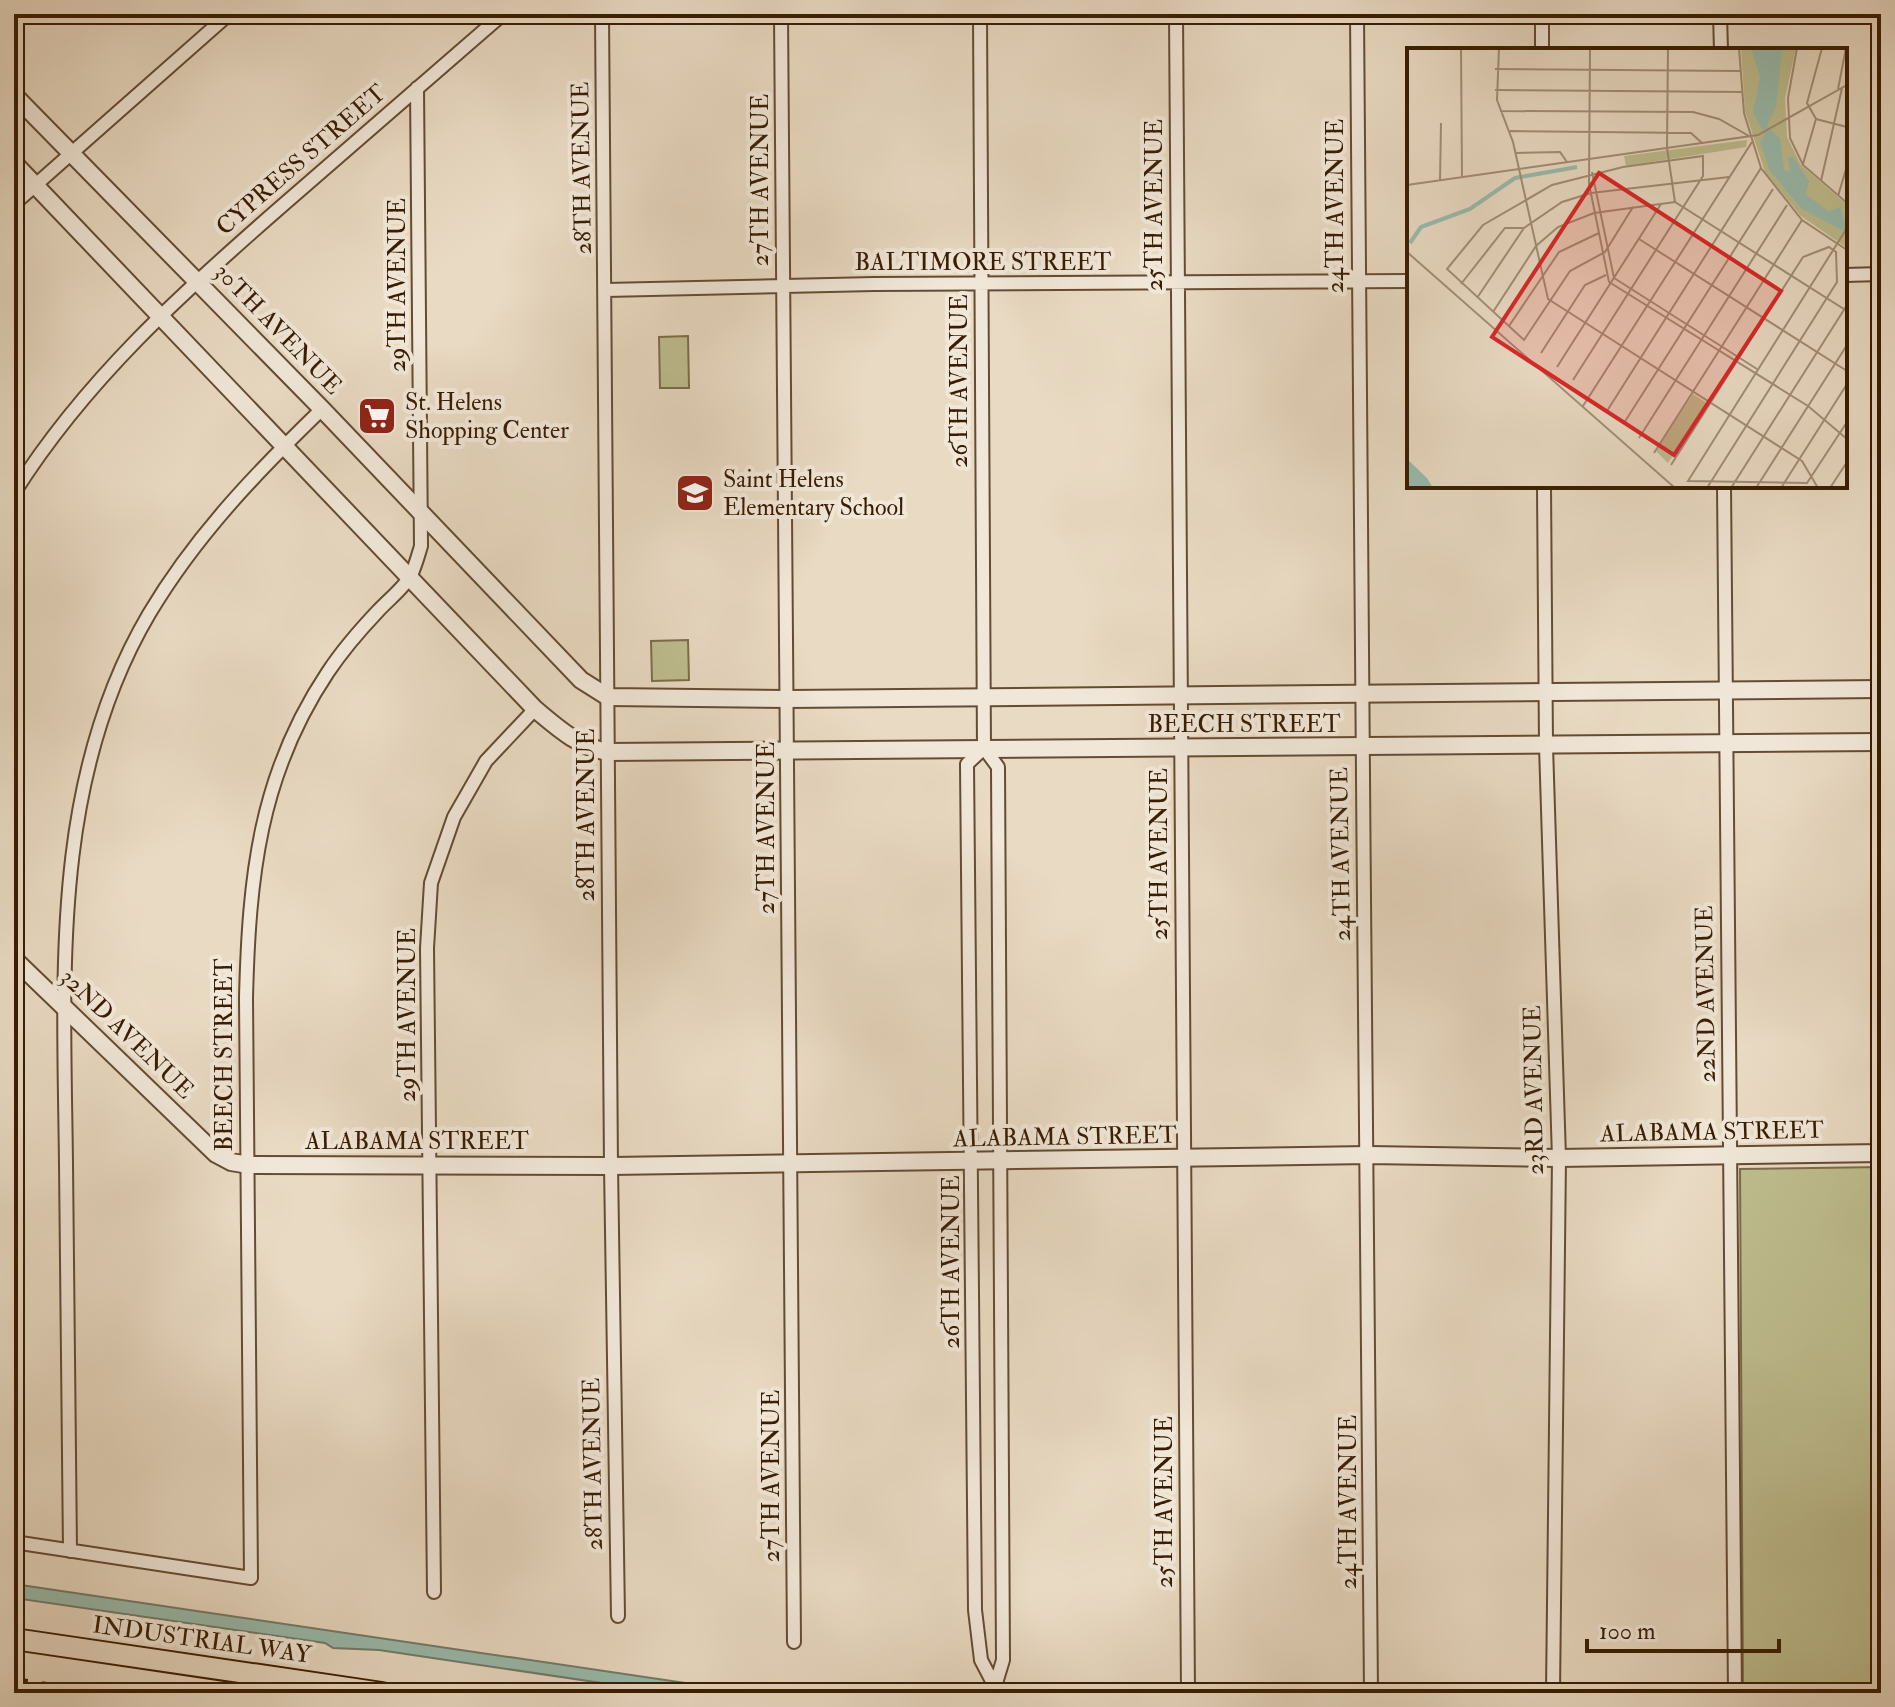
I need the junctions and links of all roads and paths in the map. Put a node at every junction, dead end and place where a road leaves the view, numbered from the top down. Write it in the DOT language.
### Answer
graph roads {
  1 [pos="229,14"];
  2 [pos="503,14"];
  3 [pos="602,14"];
  4 [pos="781,14"];
  5 [pos="980,14"];
  6 [pos="1176,14"];
  7 [pos="1357,14"];
  8 [pos="1542,14"];
  9 [pos="1720,14"];
  10 [pos="1542,48"];
  11 [pos="1721,48"];
  12 [pos="417,88"];
  13 [pos="14,95"];
  14 [pos="72,152"];
  15 [pos="14,163"];
  16 [pos="35,184"];
  17 [pos="14,204"];
  18 [pos="1881,274"];
  19 [pos="1847,275"];
  20 [pos="196,280"];
  21 [pos="1357,281"];
  22 [pos="1407,281"];
  23 [pos="1176,282"];
  24 [pos="980,284"];
  25 [pos="783,286"];
  26 [pos="606,290"];
  27 [pos="159,316"];
  28 [pos="322,409"];
  29 [pos="285,445"];
  30 [pos="1544,488"];
  31 [pos="1724,488"];
  32 [pos="14,493"];
  33 [pos="420,511"];
  34 [pos="410,577"];
  35 [pos="1881,689"];
  36 [pos="1725,690"];
  37 [pos="1545,691"];
  38 [pos="1360,694"];
  39 [pos="1179,695"];
  40 [pos="608,697"];
  41 [pos="983,697"];
  42 [pos="788,699"];
  43 [pos="535,709"];
  44 [pos="1881,742"];
  45 [pos="1724,744"];
  46 [pos="1546,746"];
  47 [pos="1180,747"];
  48 [pos="984,748"];
  49 [pos="1361,748"];
  50 [pos="788,750"];
  51 [pos="607,752"];
  52 [pos="14,959"];
  53 [pos="64,1007"];
  54 [pos="1881,1153"];
  55 [pos="1731,1154"];
  56 [pos="1369,1155"];
  57 [pos="1559,1158"];
  58 [pos="1184,1159"];
  59 [pos="972,1163"];
  60 [pos="1002,1163"];
  61 [pos="791,1164"];
  62 [pos="249,1165"];
  63 [pos="429,1166"];
  64 [pos="611,1166"];
  65 [pos="14,1542"];
  66 [pos="70,1551"];
  67 [pos="434,1592"];
  68 [pos="618,1616"];
  69 [pos="14,1639"];
  70 [pos="794,1642"];
  71 [pos="993,1688"];
  72 [pos="382,1693"];
  73 [pos="1188,1693"];
  74 [pos="1371,1693"];
  75 [pos="1553,1693"];
  76 [pos="1735,1693"];
  1 -- 14 [label="street"];
  2 -- 12 [label="street, CYPRESS STREET"];
  3 -- 26 [label="street, 28TH AVENUE"];
  4 -- 25 [label="street, 27TH AVENUE"];
  5 -- 24 [label="street, 26TH AVENUE"];
  6 -- 23 [label="street, 25TH AVENUE"];
  7 -- 21 [label="street, 24TH AVENUE"];
  8 -- 10 [label="street"];
  9 -- 11 [label="street"];
  12 -- 20 [label="street, CYPRESS STREET"];
  12 -- 33 [label="street, 29TH AVENUE"];
  13 -- 14 [label="street, 30TH AVENUE"];
  14 -- 16 [label="street"];
  14 -- 20 [label="street, 30TH AVENUE"];
  15 -- 16 [label="street"];
  16 -- 17 [label="street"];
  16 -- 27 [label="street"];
  18 -- 19 [label="street"];
  20 -- 27 [label="street, CYPRESS STREET"];
  20 -- 28 [label="street, 30TH AVENUE"];
  21 -- 22 [label="street, BALTIMORE STREET"];
  21 -- 23 [label="street, BALTIMORE STREET"];
  21 -- 38 [label="street, 24TH AVENUE"];
  23 -- 24 [label="street, BALTIMORE STREET"];
  23 -- 39 [label="street, 25TH AVENUE"];
  24 -- 25 [label="street, BALTIMORE STREET"];
  24 -- 41 [label="street, 26TH AVENUE"];
  25 -- 26 [label="street, BALTIMORE STREET"];
  25 -- 42 [label="street, 27TH AVENUE"];
  26 -- 40 [label="street, 28TH AVENUE"];
  27 -- 29 [label="street"];
  27 -- 32 [label="street, CYPRESS STREET"];
  28 -- 29 [label="street"];
  28 -- 33 [label="street, 30TH AVENUE"];
  29 -- 34 [label="street"];
  29 -- 53 [label="street"];
  30 -- 37 [label="street, 23RD AVENUE"];
  31 -- 36 [label="street, 22ND AVENUE"];
  33 -- 34 [label="street, 29TH AVENUE"];
  33 -- 40 [label="street, 30TH AVENUE"];
  34 -- 43 [label="street"];
  34 -- 62 [label="street, BEECH STREET"];
  35 -- 36 [label="street, BEECH STREET"];
  36 -- 37 [label="street, BEECH STREET"];
  36 -- 45 [label="street, 22ND AVENUE"];
  37 -- 38 [label="street, BEECH STREET"];
  37 -- 46 [label="street, 23RD AVENUE"];
  38 -- 39 [label="street, BEECH STREET"];
  38 -- 49 [label="street, 24TH AVENUE"];
  39 -- 41 [label="street, BEECH STREET"];
  39 -- 47 [label="street, 25TH AVENUE"];
  40 -- 42 [label="street, BEECH STREET"];
  40 -- 51 [label="street, 28TH AVENUE"];
  41 -- 42 [label="street, BEECH STREET"];
  41 -- 48 [label="street, 26TH AVENUE"];
  42 -- 50 [label="street, 27TH AVENUE"];
  43 -- 51 [label="street"];
  43 -- 63 [label="street, 29TH AVENUE"];
  44 -- 45 [label="street, BEECH STREET"];
  45 -- 46 [label="street, BEECH STREET"];
  45 -- 55 [label="street, 22ND AVENUE"];
  46 -- 49 [label="street, BEECH STREET"];
  46 -- 57 [label="street, 23RD AVENUE"];
  47 -- 48 [label="street, BEECH STREET"];
  47 -- 49 [label="street, BEECH STREET"];
  47 -- 58 [label="street, 25TH AVENUE"];
  48 -- 50 [label="street, BEECH STREET"];
  48 -- 59 [label="street, 26TH AVENUE"];
  48 -- 60 [label="street, 26TH AVENUE"];
  49 -- 56 [label="street, 24TH AVENUE"];
  50 -- 51 [label="street, BEECH STREET"];
  50 -- 61 [label="street, 27TH AVENUE"];
  51 -- 64 [label="street, 28TH AVENUE"];
  52 -- 53 [label="street, 32ND AVENUE"];
  53 -- 62 [label="street, 32ND AVENUE"];
  53 -- 66 [label="street"];
  54 -- 55 [label="street, ALABAMA STREET"];
  55 -- 57 [label="street, ALABAMA STREET"];
  55 -- 76 [label="street, 22ND AVENUE"];
  56 -- 57 [label="street, ALABAMA STREET"];
  56 -- 58 [label="street, ALABAMA STREET"];
  56 -- 74 [label="street, 24TH AVENUE"];
  57 -- 75 [label="street, 23RD AVENUE"];
  58 -- 60 [label="street, ALABAMA STREET"];
  58 -- 73 [label="street, 25TH AVENUE"];
  59 -- 60 [label="street, ALABAMA STREET"];
  59 -- 61 [label="street, ALABAMA STREET"];
  59 -- 71 [label="street, 26TH AVENUE"];
  60 -- 71 [label="street, 26TH AVENUE"];
  61 -- 64 [label="street, ALABAMA STREET"];
  61 -- 70 [label="street, 27TH AVENUE"];
  62 -- 63 [label="street, ALABAMA STREET"];
  62 -- 66 [label="street, BEECH STREET"];
  63 -- 64 [label="street, ALABAMA STREET"];
  63 -- 67 [label="street, 29TH AVENUE"];
  64 -- 68 [label="street, 28TH AVENUE"];
  65 -- 66 [label="street"];
  69 -- 72 [label="main road, INDUSTRIAL WAY"];
}
